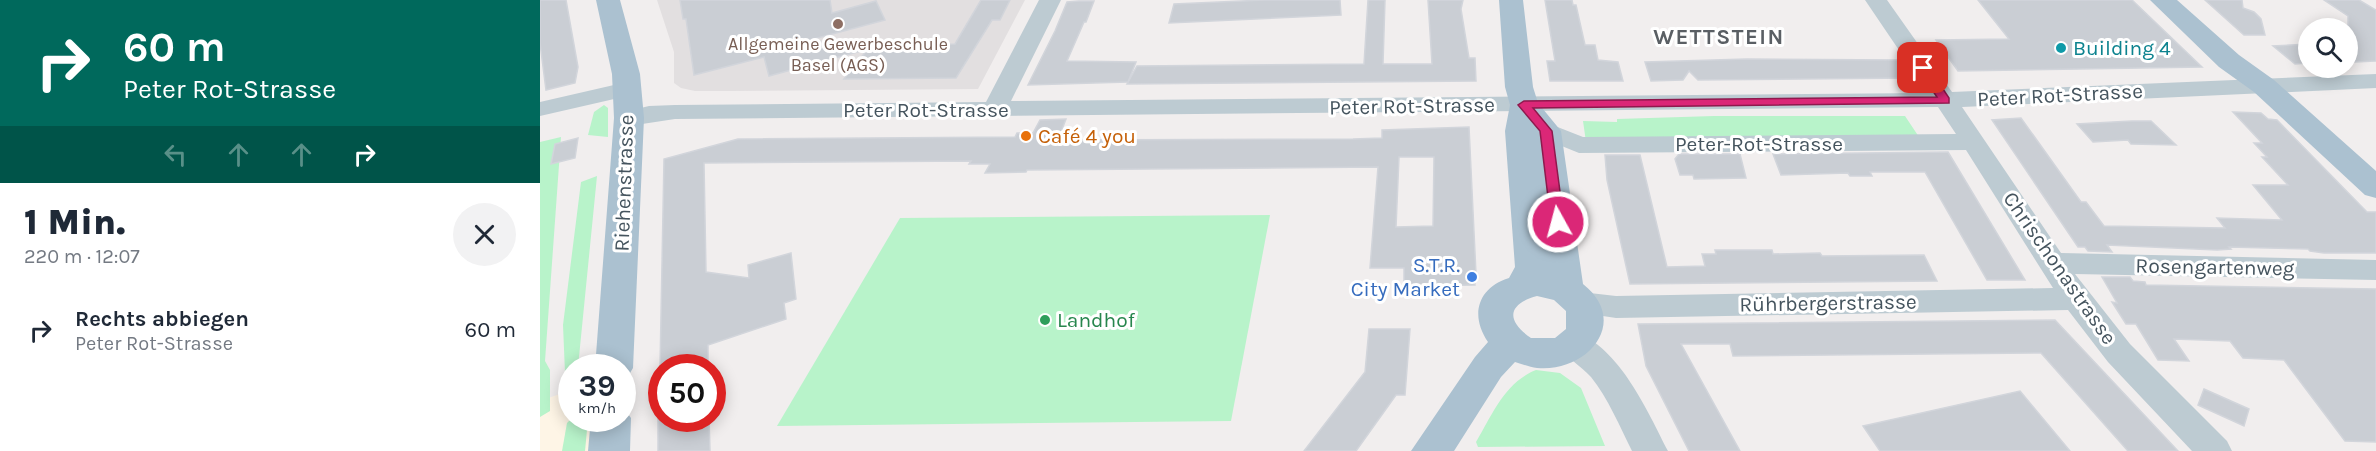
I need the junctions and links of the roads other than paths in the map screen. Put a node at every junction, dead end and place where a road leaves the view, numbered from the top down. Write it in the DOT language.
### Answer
graph roads {
  1 [pos="608,0"];
  2 [pos="1050,0"];
  3 [pos="1511,0"];
  4 [pos="1876,0"];
  5 [pos="2162,0"];
  6 [pos="2185,0"];
  7 [pos="2376,81"];
  8 [pos="2264,86"];
  9 [pos="1945,100"];
  10 [pos="628,104"];
  11 [pos="1524,105"];
  12 [pos="540,109"];
  13 [pos="994,110"];
  14 [pos="1546,131"];
  15 [pos="1974,142"];
  16 [pos="2376,188"];
  17 [pos="2053,263"];
  18 [pos="2376,270"];
  19 [pos="1524,285"];
  20 [pos="1574,297"];
  21 [pos="2076,299"];
  22 [pos="1509,343"];
  23 [pos="1574,344"];
  24 [pos="615,354"];
  25 [pos="610,432"];
  26 [pos="609,451"];
  27 [pos="1432,451"];
  28 [pos="1650,451"];
  29 [pos="2214,451"];
  1 -- 10 [label="main road, Riehenstrasse"];
  2 -- 13 [label="street"];
  3 -- 11 [label="main road"];
  4 -- 9 [label="street, Chrischonastrasse"];
  5 -- 8 [label="main road"];
  6 -- 8 [label="main road"];
  7 -- 8 [label="street, Peter Rot-Strasse"];
  8 -- 9 [label="street, Peter Rot-Strasse"];
  8 -- 16 [label="main road"];
  9 -- 11 [label="street, Peter Rot-Strasse"];
  9 -- 15 [label="street, Chrischonastrasse"];
  10 -- 12 [label="street, Peter Rot-Strasse"];
  10 -- 13 [label="street, Peter Rot-Strasse"];
  10 -- 24 [label="main road, Riehenstrasse"];
  11 -- 13 [label="street, Peter Rot-Strasse"];
  11 -- 14 [label="main road"];
  11 -- 19 [label="main road"];
  14 -- 15 [label="street, Peter-Rot-Strasse"];
  14 -- 20 [label="main road"];
  15 -- 17 [label="street, Chrischonastrasse"];
  17 -- 18 [label="street, Rosengartenweg"];
  17 -- 21 [label="street, Chrischonastrasse"];
  19 -- 20 [label="main road"];
  19 -- 22 [label="main road"];
  20 -- 21 [label="street, Rührbergerstrasse"];
  20 -- 23 [label="main road"];
  21 -- 29 [label="street, Chrischonastrasse"];
  22 -- 23 [label="main road"];
  22 -- 27 [label="main road"];
  23 -- 28 [label="street"];
  25 -- 26 [label="main road"];
}
